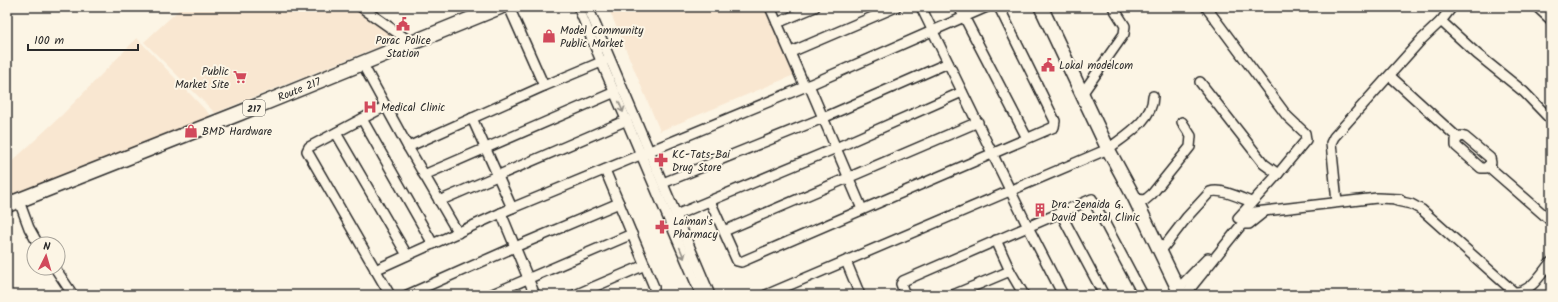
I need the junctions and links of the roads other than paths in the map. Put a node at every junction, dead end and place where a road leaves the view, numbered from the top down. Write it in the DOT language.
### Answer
graph roads {
  1 [pos="361,7"];
  2 [pos="500,7"];
  3 [pos="509,7"];
  4 [pos="578,7"];
  5 [pos="588,7"];
  6 [pos="770,7"];
  7 [pos="815,7"];
  8 [pos="896,7"];
  9 [pos="921,7"];
  10 [pos="959,7"];
  11 [pos="987,7"];
  12 [pos="999,7"];
  13 [pos="1041,7"];
  14 [pos="1114,7"];
  15 [pos="1206,7"];
  16 [pos="1452,7"];
  17 [pos="1537,7"];
  18 [pos="964,17"];
  19 [pos="1551,20"];
  20 [pos="1441,21"];
  21 [pos="777,23"];
  22 [pos="934,31"];
  23 [pos="412,43"];
  24 [pos="790,52"];
  25 [pos="606,60"];
  26 [pos="362,63"];
  27 [pos="948,63"];
  28 [pos="1390,76"];
  29 [pos="1200,82"];
  30 [pos="544,86"];
  31 [pos="807,86"];
  32 [pos="615,92"];
  33 [pos="962,92"];
  34 [pos="1082,94"];
  35 [pos="1153,96"];
  36 [pos="386,106"];
  37 [pos="472,118"];
  38 [pos="823,118"];
  39 [pos="362,119"];
  40 [pos="627,120"];
  41 [pos="1551,120"];
  42 [pos="978,122"];
  43 [pos="1182,122"];
  44 [pos="336,133"];
  45 [pos="1027,138"];
  46 [pos="1458,138"];
  47 [pos="408,147"];
  48 [pos="486,148"];
  49 [pos="836,148"];
  50 [pos="1108,149"];
  51 [pos="646,152"];
  52 [pos="992,152"];
  53 [pos="1488,166"];
  54 [pos="605,170"];
  55 [pos="1278,174"];
  56 [pos="424,175"];
  57 [pos="498,176"];
  58 [pos="849,178"];
  59 [pos="663,183"];
  60 [pos="1010,191"];
  61 [pos="1134,199"];
  62 [pos="439,201"];
  63 [pos="710,201"];
  64 [pos="1251,202"];
  65 [pos="1337,202"];
  66 [pos="619,203"];
  67 [pos="10,204"];
  68 [pos="512,208"];
  69 [pos="862,209"];
  70 [pos="501,213"];
  71 [pos="1061,214"];
  72 [pos="676,215"];
  73 [pos="1551,221"];
  74 [pos="1028,227"];
  75 [pos="724,231"];
  76 [pos="458,233"];
  77 [pos="632,234"];
  78 [pos="34,236"];
  79 [pos="996,240"];
  80 [pos="433,244"];
  81 [pos="515,246"];
  82 [pos="1160,252"];
  83 [pos="407,255"];
  84 [pos="846,261"];
  85 [pos="1551,262"];
  86 [pos="645,265"];
  87 [pos="375,270"];
  88 [pos="1010,271"];
  89 [pos="60,276"];
  90 [pos="528,278"];
  91 [pos="1182,293"];
  92 [pos="73,295"];
  93 [pos="390,295"];
  94 [pos="407,295"];
  95 [pos="490,295"];
  96 [pos="535,295"];
  97 [pos="575,295"];
  98 [pos="654,295"];
  99 [pos="701,295"];
  100 [pos="710,295"];
  101 [pos="766,295"];
  102 [pos="860,295"];
  103 [pos="906,295"];
  104 [pos="953,295"];
  105 [pos="1023,295"];
  106 [pos="1063,295"];
  107 [pos="1104,295"];
  108 [pos="1143,295"];
  1 -- 23 [label="street"];
  2 -- 23 [label="main road, Route 217 / 217"];
  3 -- 30 [label="street"];
  4 -- 25 [label="street"];
  5 -- 25 [label="street"];
  6 -- 21 [label="street"];
  7 -- 21 [label="street"];
  8 -- 24 [label="street"];
  9 -- 22 [label="street"];
  10 -- 18 [label="street"];
  11 -- 18 [label="street"];
  12 -- 45 [label="street"];
  13 -- 34 [label="street"];
  14 -- 34 [label="street"];
  15 -- 55 [label="street"];
  16 -- 20 [label="street"];
  17 -- 19 [label="street"];
  18 -- 22 [label="street"];
  18 -- 45 [label="street"];
  20 -- 28 [label="street"];
  20 -- 41 [label="street"];
  21 -- 24 [label="street"];
  22 -- 27 [label="street"];
  22 -- 31 [label="street"];
  23 -- 26 [label="main road, Route 217 / 217"];
  24 -- 31 [label="street"];
  25 -- 30 [label="street"];
  25 -- 32 [label="street"];
  25 -- 51 [label="street"];
  26 -- 36 [label="street"];
  26 -- 67 [label="main road, Route 217 / 217"];
  27 -- 33 [label="street"];
  27 -- 38 [label="street"];
  28 -- 46 [label="street"];
  28 -- 65 [label="street"];
  29 -- 55 [label="street"];
  30 -- 37 [label="street"];
  31 -- 38 [label="street"];
  31 -- 51 [label="street"];
  32 -- 40 [label="street, one-way"];
  32 -- 48 [label="street"];
  33 -- 42 [label="street"];
  33 -- 49 [label="street"];
  34 -- 50 [label="street"];
  35 -- 50 [label="street"];
  36 -- 39 [label="street"];
  36 -- 47 [label="street"];
  37 -- 47 [label="street"];
  37 -- 48 [label="street"];
  38 -- 49 [label="street"];
  38 -- 59 [label="street"];
  39 -- 44 [label="street"];
  39 -- 80 [label="street"];
  40 -- 51 [label="street"];
  40 -- 57 [label="street"];
  42 -- 52 [label="street"];
  42 -- 58 [label="street"];
  43 -- 61 [label="street"];
  44 -- 83 [label="street"];
  44 -- 87 [label="street"];
  45 -- 52 [label="street"];
  46 -- 53 [label="street"];
  46 -- 53 [label="street"];
  47 -- 56 [label="street"];
  48 -- 56 [label="street"];
  48 -- 57 [label="street"];
  49 -- 58 [label="street"];
  49 -- 63 [label="street"];
  50 -- 60 [label="street"];
  50 -- 61 [label="street"];
  51 -- 54 [label="street"];
  51 -- 59 [label="street"];
  51 -- 99 [label="street, one-way"];
  52 -- 60 [label="street"];
  52 -- 69 [label="street"];
  53 -- 73 [label="street"];
  54 -- 66 [label="street"];
  54 -- 68 [label="street"];
  55 -- 64 [label="street"];
  56 -- 62 [label="street"];
  57 -- 62 [label="street"];
  57 -- 68 [label="street"];
  58 -- 69 [label="street"];
  58 -- 75 [label="street"];
  59 -- 72 [label="street"];
  60 -- 74 [label="street"];
  60 -- 84 [label="street"];
  61 -- 82 [label="street"];
  62 -- 76 [label="street"];
  63 -- 72 [label="street"];
  63 -- 75 [label="street"];
  64 -- 82 [label="street"];
  64 -- 91 [label="street"];
  65 -- 85 [label="street"];
  65 -- 91 [label="street"];
  66 -- 77 [label="street"];
  66 -- 81 [label="street"];
  67 -- 78 [label="street"];
  68 -- 70 [label="street"];
  69 -- 75 [label="street"];
  70 -- 76 [label="street"];
  70 -- 81 [label="street"];
  71 -- 74 [label="street"];
  71 -- 107 [label="street"];
  71 -- 108 [label="street"];
  72 -- 100 [label="street"];
  74 -- 79 [label="street"];
  74 -- 106 [label="street"];
  76 -- 80 [label="street"];
  77 -- 86 [label="street"];
  77 -- 90 [label="street"];
  79 -- 88 [label="street"];
  79 -- 103 [label="street"];
  80 -- 83 [label="street"];
  81 -- 90 [label="street"];
  81 -- 94 [label="street"];
  82 -- 91 [label="street"];
  83 -- 87 [label="street"];
  84 -- 101 [label="street"];
  84 -- 102 [label="street"];
  86 -- 97 [label="street"];
  86 -- 98 [label="street"];
  87 -- 93 [label="street"];
  88 -- 104 [label="street"];
  88 -- 105 [label="street"];
  89 -- 92 [label="street"];
  90 -- 95 [label="street"];
  90 -- 96 [label="street"];
}
